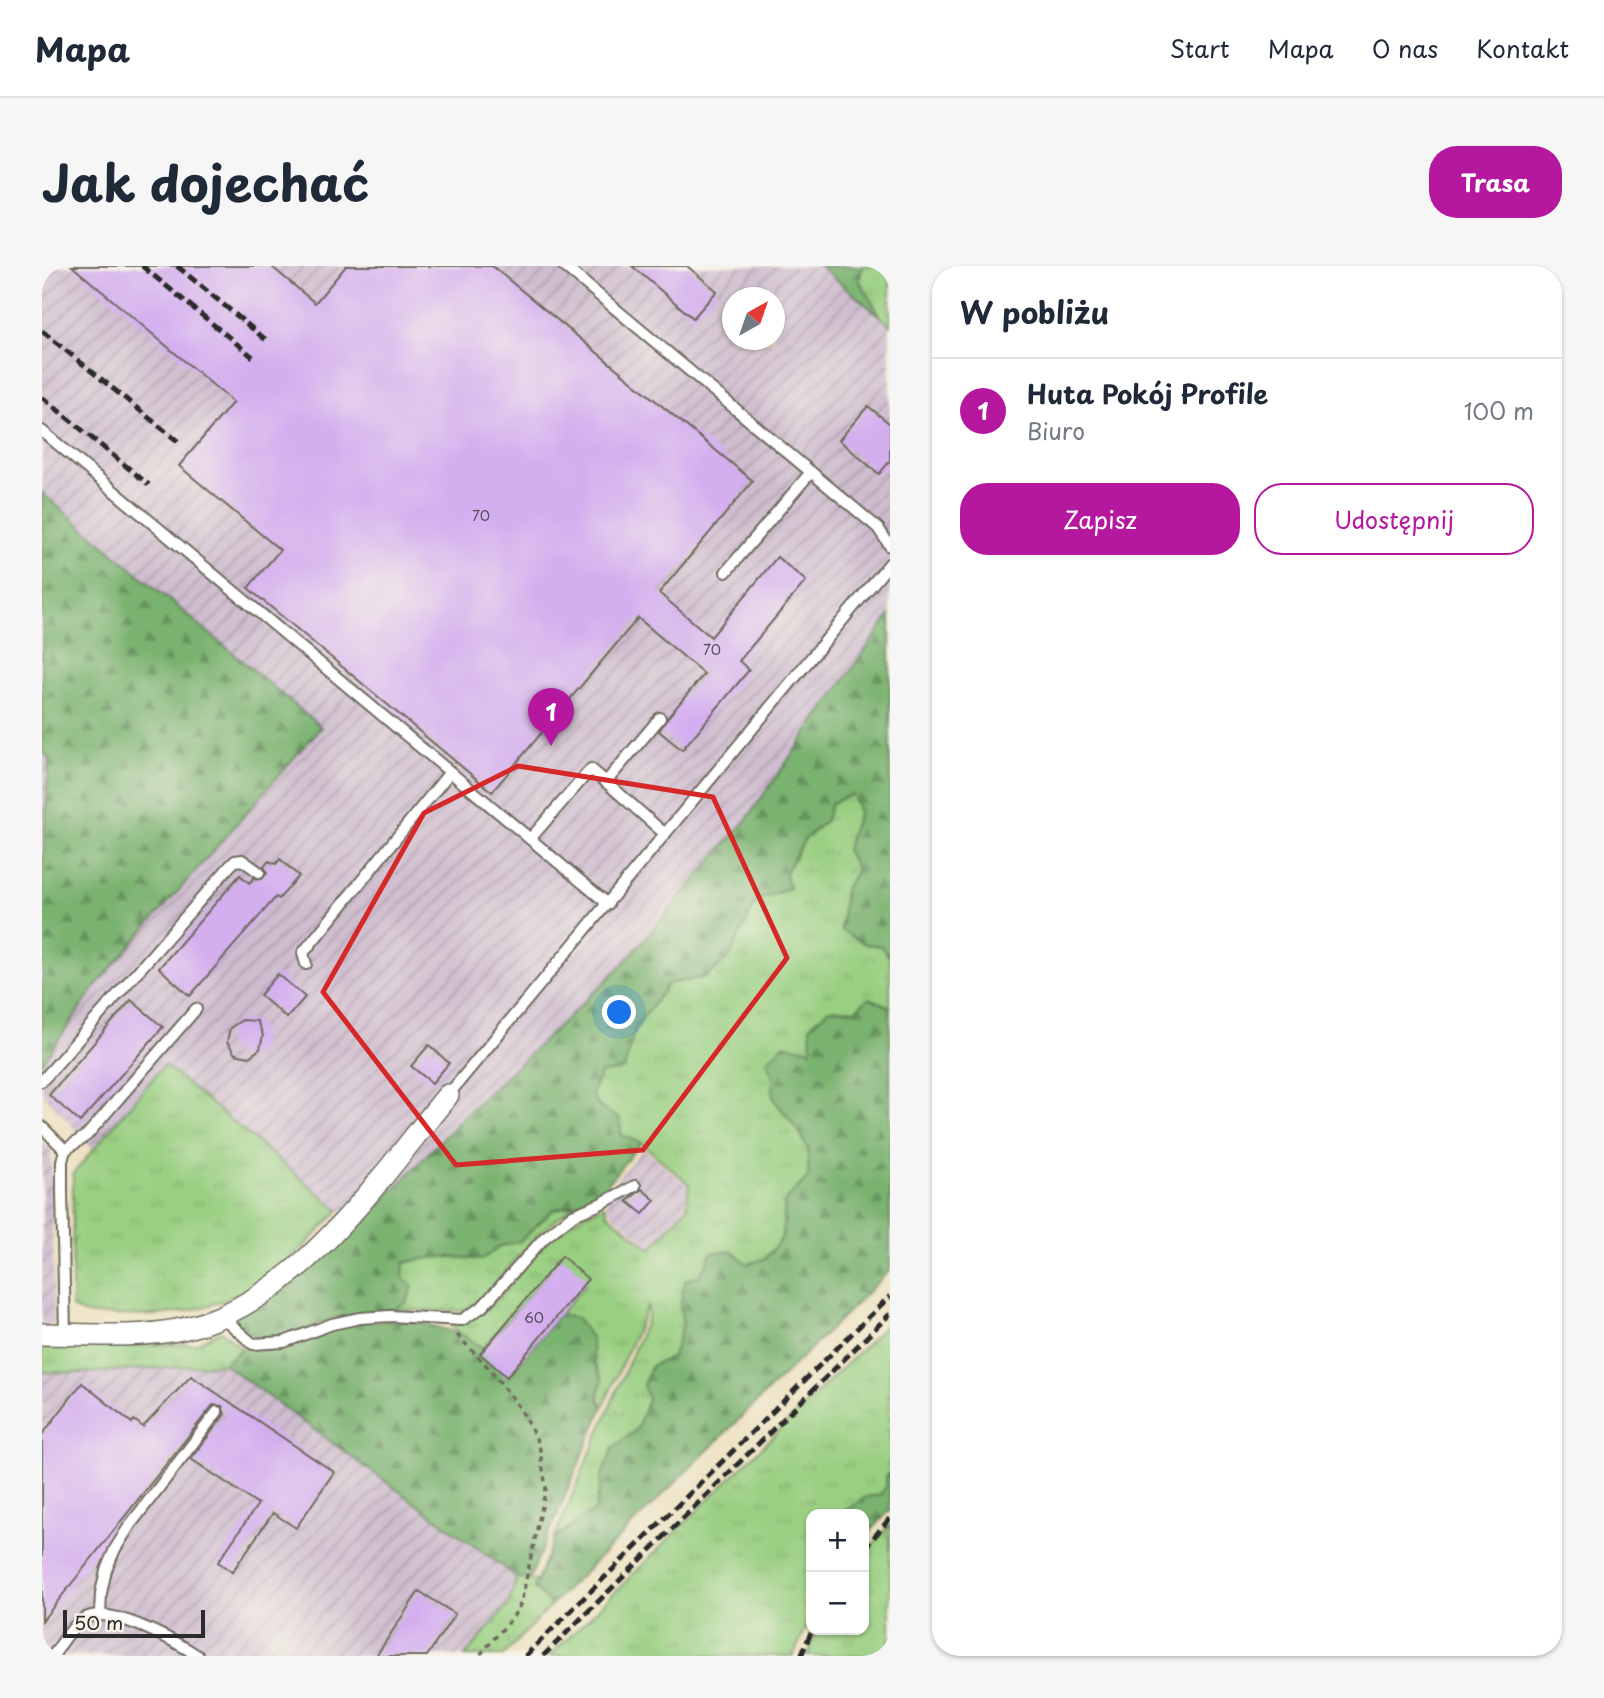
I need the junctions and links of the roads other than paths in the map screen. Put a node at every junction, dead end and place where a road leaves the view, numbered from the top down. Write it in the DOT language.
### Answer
graph roads {
  1 [pos="564,266"];
  2 [pos="42,431"];
  3 [pos="811,472"];
  4 [pos="890,546"];
  5 [pos="890,563"];
  6 [pos="726,572"];
  7 [pos="660,718"];
  8 [pos="450,772"];
  9 [pos="606,782"];
  10 [pos="665,834"];
  11 [pos="530,839"];
  12 [pos="259,872"];
  13 [pos="608,904"];
  14 [pos="306,964"];
  15 [pos="196,1009"];
  16 [pos="42,1081"];
  17 [pos="448,1094"];
  18 [pos="42,1127"];
  19 [pos="65,1150"];
  20 [pos="635,1186"];
  21 [pos="221,1316"];
  22 [pos="42,1334"];
  23 [pos="65,1334"];
  24 [pos="217,1412"];
  25 [pos="100,1615"];
  26 [pos="53,1656"];
  27 [pos="198,1656"];
  1 -- 3 [label="lane"];
  2 -- 8 [label="lane"];
  3 -- 4 [label="lane"];
  3 -- 6 [label="lane"];
  5 -- 10 [label="lane"];
  7 -- 9 [label="lane"];
  8 -- 11 [label="lane"];
  8 -- 14 [label="lane"];
  9 -- 10 [label="lane"];
  9 -- 11 [label="lane"];
  10 -- 13 [label="lane"];
  11 -- 13 [label="lane"];
  12 -- 16 [label="lane"];
  13 -- 17 [label="lane"];
  15 -- 19 [label="lane"];
  17 -- 21 [label="street"];
  18 -- 19 [label="lane"];
  19 -- 23 [label="lane"];
  20 -- 21 [label="lane"];
  21 -- 23 [label="street"];
  22 -- 23 [label="street"];
  24 -- 25 [label="lane"];
  25 -- 26 [label="lane"];
  25 -- 27 [label="lane"];
}
